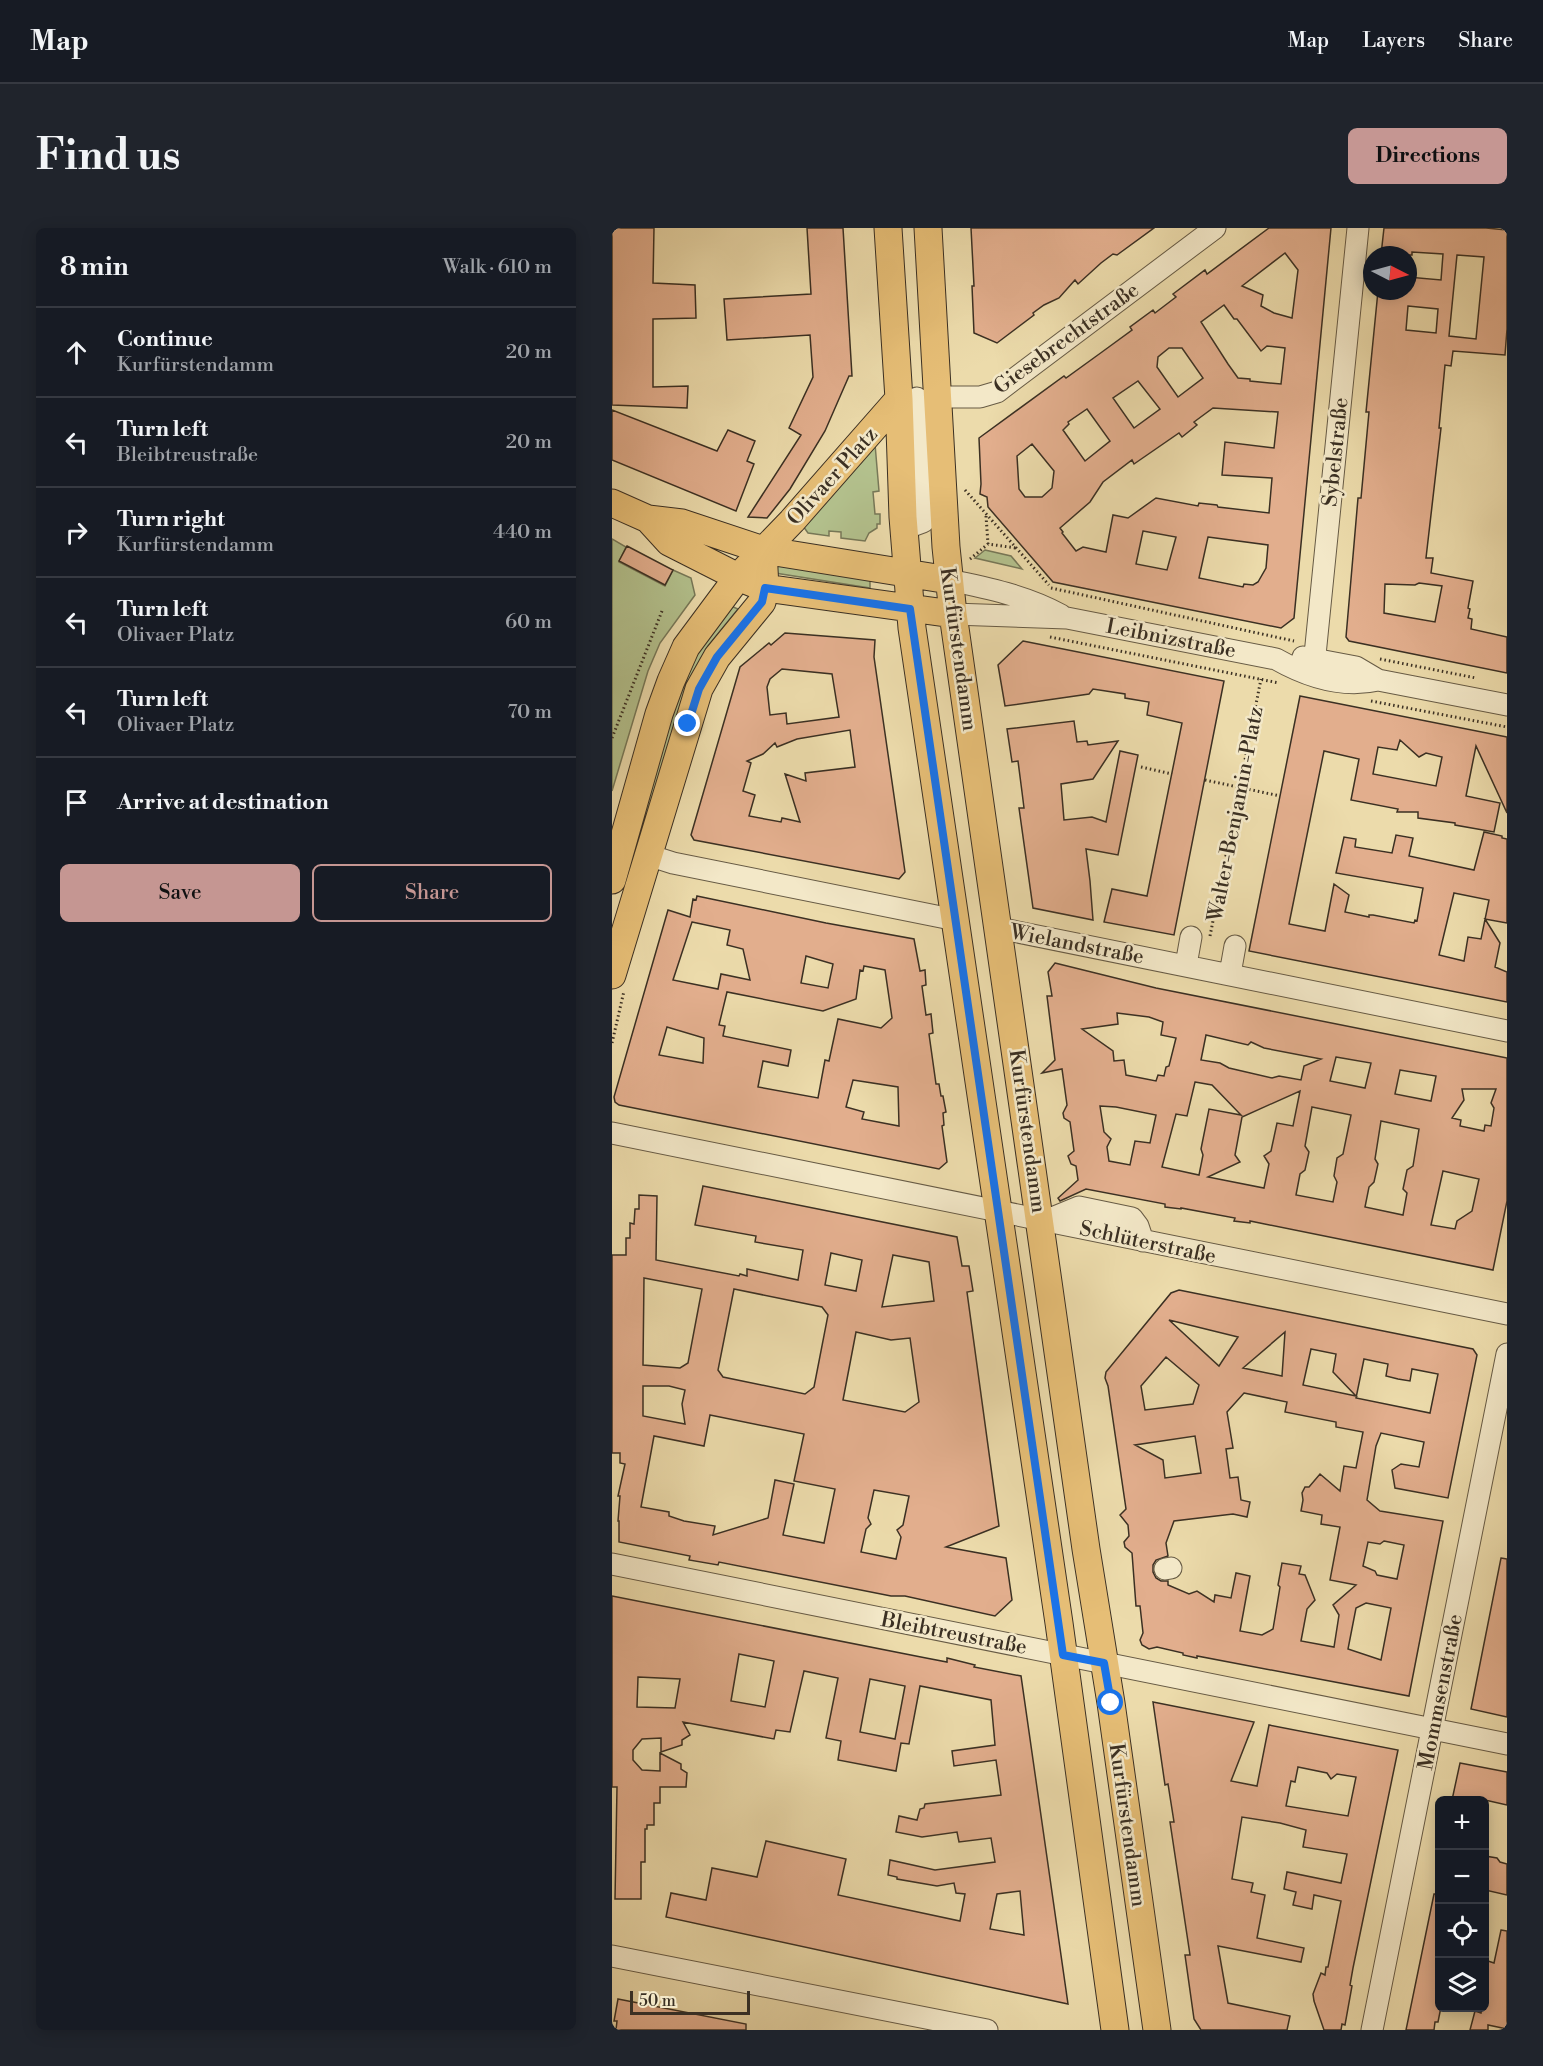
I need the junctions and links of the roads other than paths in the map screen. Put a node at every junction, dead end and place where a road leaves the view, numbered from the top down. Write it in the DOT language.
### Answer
graph roads {
  1 [pos="888,228"];
  2 [pos="928,228"];
  3 [pos="1215,228"];
  4 [pos="1358,228"];
  5 [pos="918,398"];
  6 [pos="612,503"];
  7 [pos="648,519"];
  8 [pos="924,524"];
  9 [pos="763,550"];
  10 [pos="907,573"];
  11 [pos="738,577"];
  12 [pos="949,580"];
  13 [pos="765,588"];
  14 [pos="910,609"];
  15 [pos="953,614"];
  16 [pos="1067,618"];
  17 [pos="1310,659"];
  18 [pos="1507,705"];
  19 [pos="648,855"];
  20 [pos="612,880"];
  21 [pos="956,920"];
  22 [pos="998,928"];
  23 [pos="1200,940"];
  24 [pos="1235,946"];
  25 [pos="1186,965"];
  26 [pos="1230,974"];
  27 [pos="612,975"];
  28 [pos="1507,1031"];
  29 [pos="612,1133"];
  30 [pos="999,1212"];
  31 [pos="1043,1221"];
  32 [pos="1507,1314"];
  33 [pos="1507,1354"];
  34 [pos="612,1564"];
  35 [pos="1063,1655"];
  36 [pos="1104,1663"];
  37 [pos="1432,1729"];
  38 [pos="1507,1744"];
  39 [pos="612,1956"];
  40 [pos="987,2030"];
  41 [pos="1115,2030"];
  42 [pos="1157,2030"];
  43 [pos="1372,2030"];
  1 -- 5 [label="main road, Kurfürstendamm"];
  2 -- 5 [label="main road, Kurfürstendamm"];
  3 -- 5 [label="street, Giesebrechtstraße"];
  4 -- 17 [label="street, Sybelstraße"];
  5 -- 8 [label="main road, Kurfürstendamm"];
  5 -- 8 [label="main road, Kurfürstendamm"];
  5 -- 9 [label="main road, Olivaer Platz"];
  6 -- 7 [label="main road, Olivaer Platz"];
  7 -- 9 [label="main road, Olivaer Platz"];
  7 -- 11 [label="main road, Olivaer Platz"];
  8 -- 10 [label="main road, Kurfürstendamm"];
  8 -- 12 [label="main road, Kurfürstendamm"];
  9 -- 10 [label="main road, Olivaer Platz"];
  9 -- 11 [label="main road, Olivaer Platz"];
  9 -- 13 [label="main road"];
  10 -- 12 [label="main road, Leibnizstraße"];
  10 -- 14 [label="main road, Kurfürstendamm"];
  11 -- 13 [label="main road, Olivaer Platz"];
  11 -- 20 [label="main road, Olivaer Platz"];
  12 -- 15 [label="main road, Kurfürstendamm"];
  12 -- 16 [label="street, Leibnizstraße"];
  13 -- 14 [label="main road, Olivaer Platz"];
  13 -- 19 [label="main road"];
  14 -- 15 [label="main road, Leibnizstraße"];
  14 -- 21 [label="main road, Kurfürstendamm"];
  15 -- 16 [label="street, Leibnizstraße"];
  15 -- 22 [label="main road, Kurfürstendamm"];
  16 -- 17 [label="street, Leibnizstraße"];
  17 -- 18 [label="street, Leibnizstraße"];
  19 -- 21 [label="street, Wielandstraße"];
  19 -- 27 [label="main road"];
  21 -- 22 [label="main road, Wielandstraße"];
  21 -- 30 [label="main road, Kurfürstendamm"];
  22 -- 25 [label="street, Wielandstraße"];
  22 -- 31 [label="main road, Kurfürstendamm"];
  23 -- 25 [label="street, Walter-Benjamin-Platz"];
  24 -- 26 [label="street"];
  25 -- 26 [label="street, Wielandstraße"];
  26 -- 28 [label="street, Wielandstraße"];
  29 -- 30 [label="street, Schlüterstraße"];
  30 -- 31 [label="street, Schlüterstraße"];
  30 -- 35 [label="main road, Kurfürstendamm"];
  31 -- 32 [label="street, Schlüterstraße"];
  31 -- 36 [label="main road, Kurfürstendamm"];
  33 -- 37 [label="street, Mommsenstraße"];
  34 -- 35 [label="street, Bleibtreustraße"];
  35 -- 36 [label="street, Bleibtreustraße"];
  35 -- 41 [label="main road, Kurfürstendamm"];
  36 -- 37 [label="street, Bleibtreustraße"];
  36 -- 42 [label="main road, Kurfürstendamm"];
  37 -- 38 [label="street, Bleibtreustraße"];
  37 -- 43 [label="street, Mommsenstraße"];
  39 -- 40 [label="street"];
}
